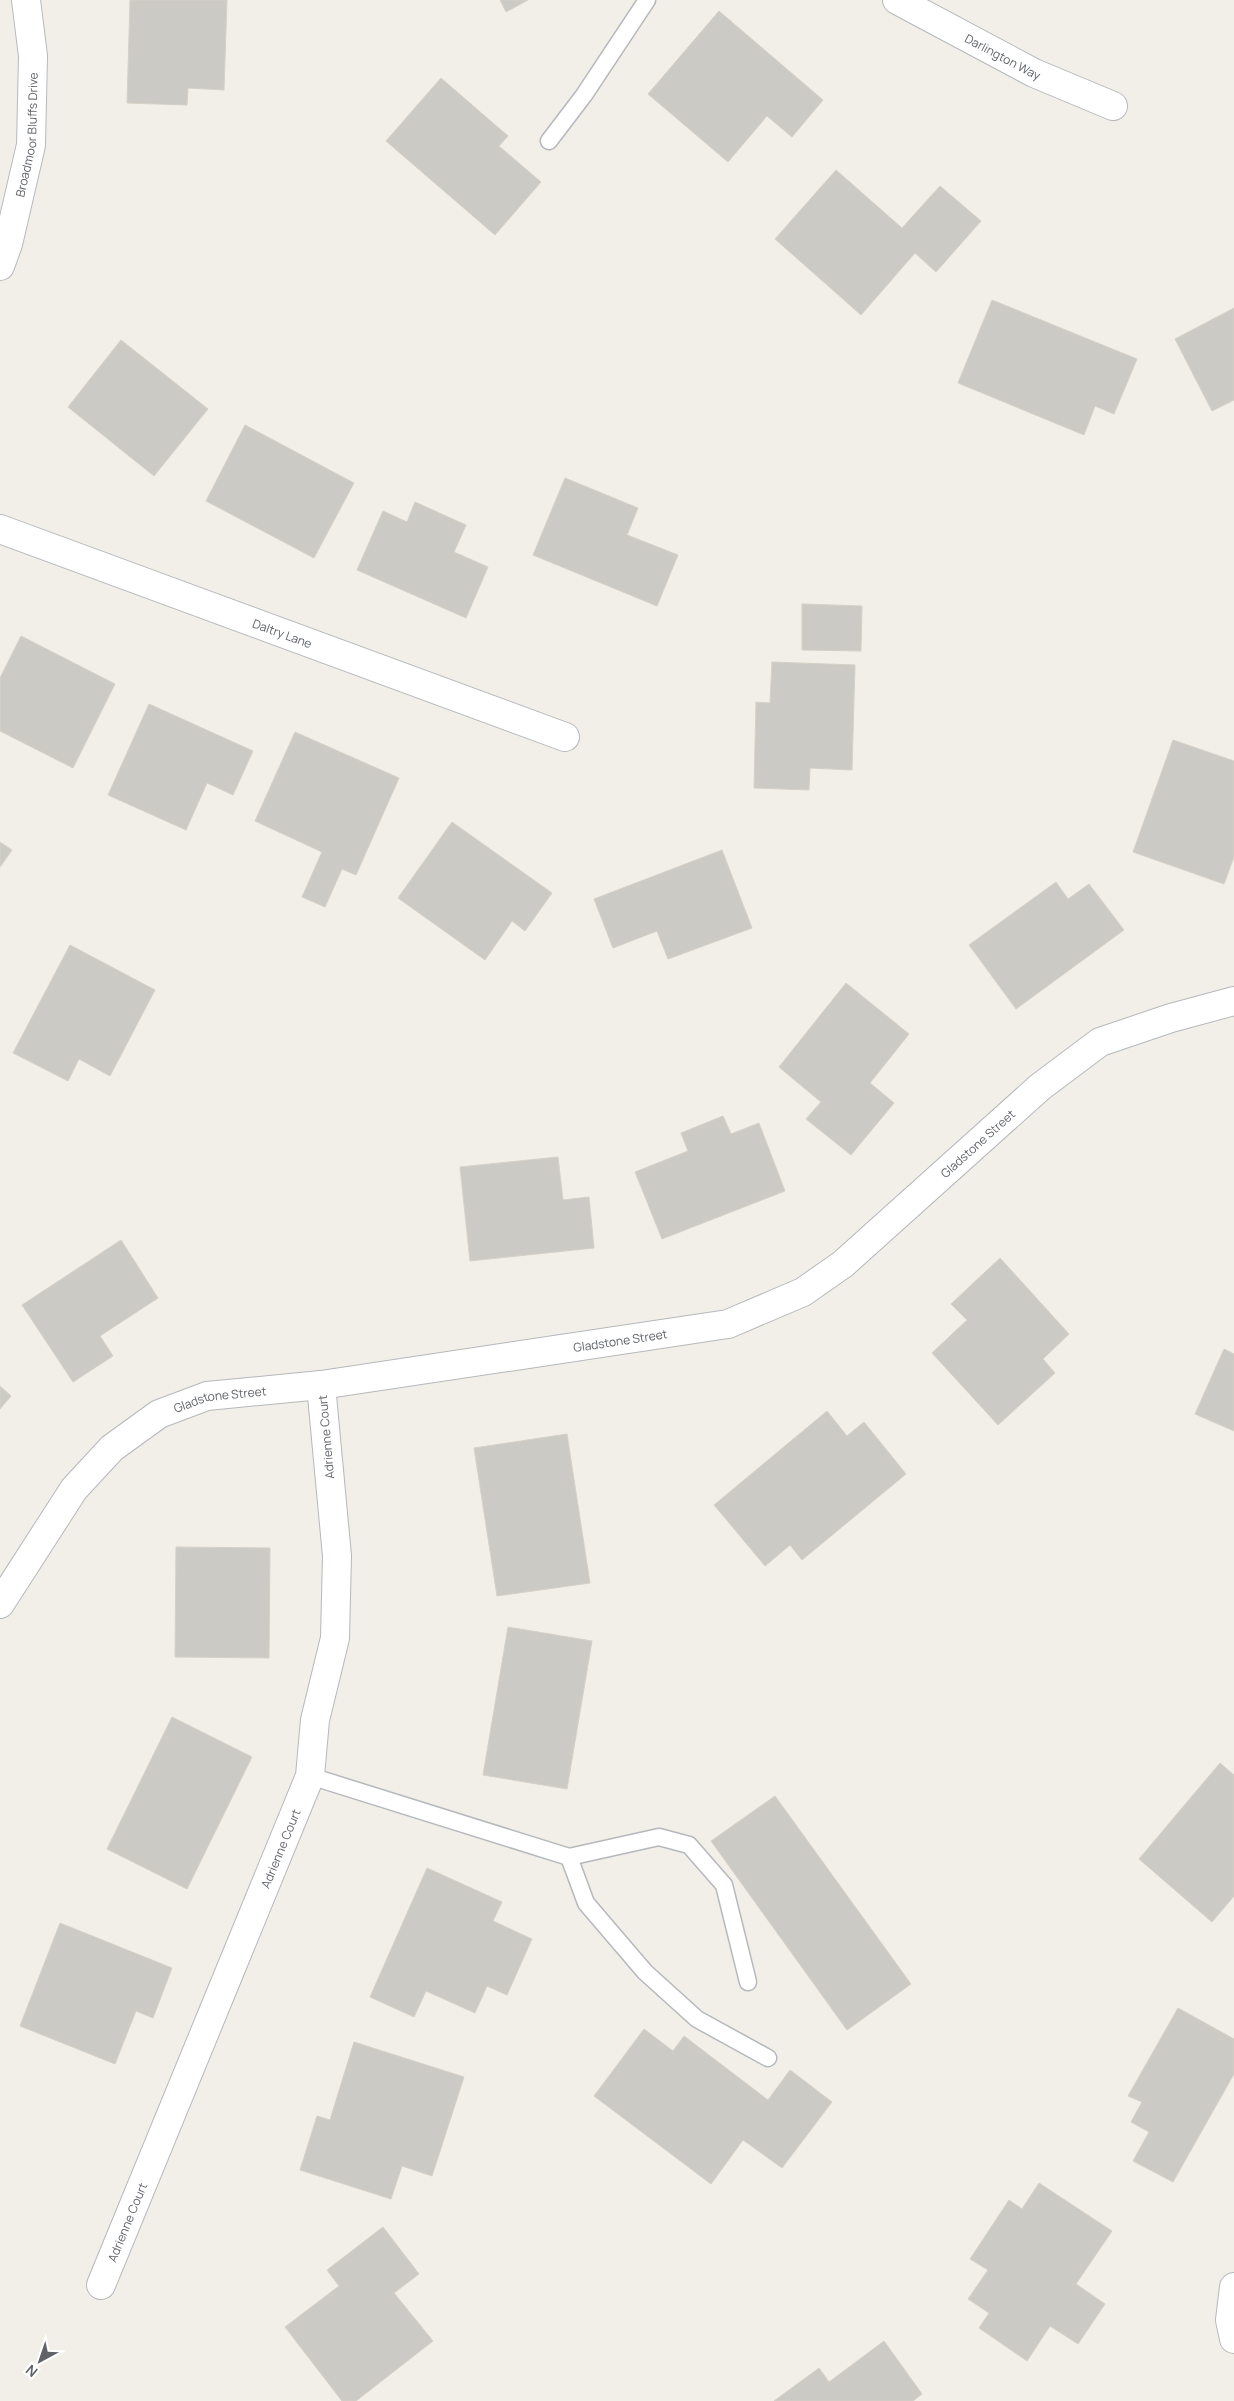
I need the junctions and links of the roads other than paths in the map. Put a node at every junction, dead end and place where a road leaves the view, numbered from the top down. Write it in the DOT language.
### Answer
graph roads {
  1 [pos="26,0"];
  2 [pos="647,0"];
  3 [pos="897,0"];
  4 [pos="1113,106"];
  5 [pos="549,141"];
  6 [pos="0,266"];
  7 [pos="0,529"];
  8 [pos="565,737"];
  9 [pos="1234,1001"];
  10 [pos="321,1385"];
  11 [pos="0,1604"];
  12 [pos="310,1776"];
  13 [pos="569,1857"];
  14 [pos="748,1982"];
  15 [pos="768,2058"];
  16 [pos="101,2285"];
  17 [pos="1234,2287"];
  18 [pos="1234,2339"];
  1 -- 6 [label="street, Broadmoor Bluffs Drive"];
  2 -- 5 [label="lane"];
  3 -- 4 [label="street, Darlington Way"];
  7 -- 8 [label="street, Daltry Lane"];
  9 -- 10 [label="street, Gladstone Street"];
  10 -- 11 [label="street, Gladstone Street"];
  10 -- 12 [label="street, Adrienne Court"];
  12 -- 13 [label="lane"];
  12 -- 16 [label="street, Adrienne Court"];
  13 -- 14 [label="lane"];
  13 -- 15 [label="lane"];
  17 -- 18 [label="street"];
}
